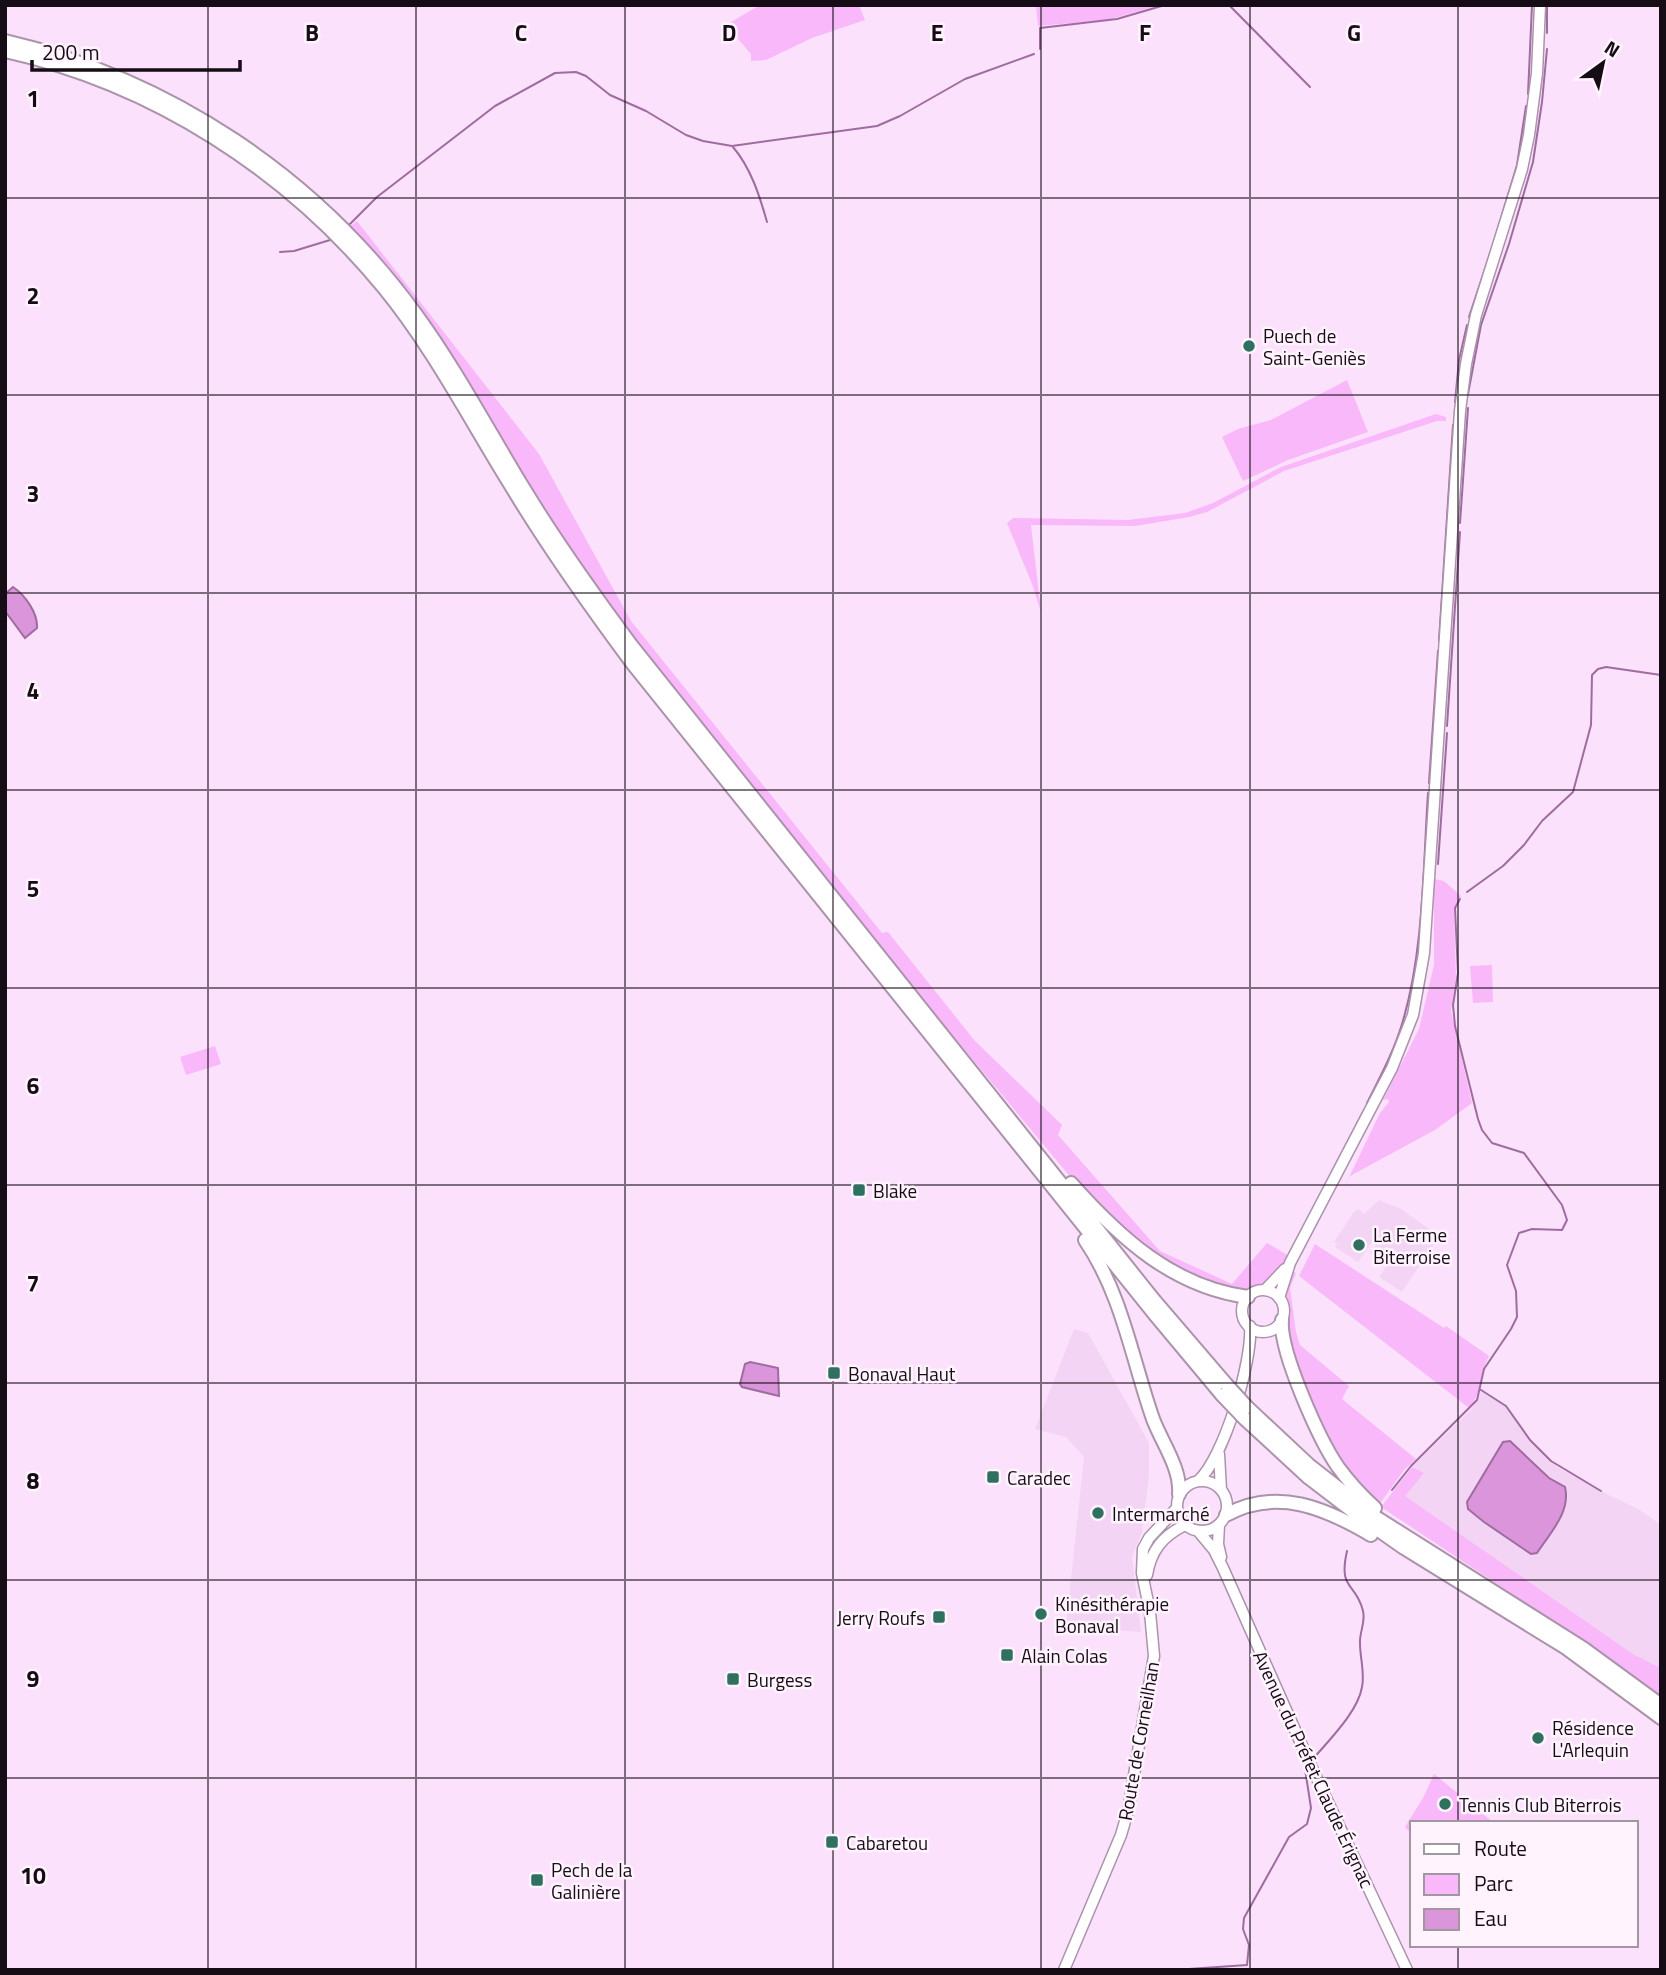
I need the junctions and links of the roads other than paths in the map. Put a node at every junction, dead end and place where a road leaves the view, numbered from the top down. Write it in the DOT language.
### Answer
graph roads {
  1 [pos="1540,5"];
  2 [pos="5,41"];
  3 [pos="5,51"];
  4 [pos="1004,1111"];
  5 [pos="1012,1137"];
  6 [pos="1290,1263"];
  7 [pos="1265,1290"];
  8 [pos="1248,1297"];
  9 [pos="1279,1298"];
  10 [pos="1282,1320"];
  11 [pos="1250,1326"];
  12 [pos="1265,1331"];
  13 [pos="1248,1360"];
  14 [pos="1224,1390"];
  15 [pos="1246,1412"];
  16 [pos="1219,1453"];
  17 [pos="1198,1481"];
  18 [pos="1221,1490"];
  19 [pos="1179,1494"];
  20 [pos="1176,1509"];
  21 [pos="1222,1520"];
  22 [pos="1185,1525"];
  23 [pos="1199,1532"];
  24 [pos="1442,1560"];
  25 [pos="1223,1568"];
  26 [pos="1146,1586"];
  27 [pos="1472,1591"];
  28 [pos="1661,1705"];
  29 [pos="1661,1718"];
  30 [pos="1064,1970"];
  31 [pos="1407,1970"];
  1 -- 6 [label="street"];
  2 -- 4 [label="highway"];
  3 -- 5 [label="highway"];
  4 -- 8 [label="highway"];
  4 -- 14 [label="highway"];
  5 -- 14 [label="highway"];
  5 -- 19 [label="highway"];
  6 -- 7 [label="street"];
  6 -- 9 [label="street"];
  7 -- 8 [label="street"];
  7 -- 9 [label="street"];
  8 -- 11 [label="street"];
  9 -- 10 [label="street"];
  10 -- 12 [label="street"];
  10 -- 24 [label="highway"];
  11 -- 12 [label="street"];
  11 -- 13 [label="street"];
  12 -- 13 [label="street"];
  13 -- 16 [label="street"];
  14 -- 15 [label="highway, bridge"];
  15 -- 24 [label="highway"];
  15 -- 27 [label="highway"];
  16 -- 17 [label="street"];
  16 -- 18 [label="street"];
  17 -- 18 [label="street"];
  17 -- 19 [label="street"];
  18 -- 21 [label="street"];
  19 -- 20 [label="street"];
  20 -- 22 [label="street"];
  20 -- 26 [label="street, Route de Corneilhan"];
  21 -- 23 [label="street"];
  21 -- 25 [label="street, Avenue du Préfet Claude Érignac"];
  21 -- 27 [label="highway"];
  22 -- 23 [label="street"];
  22 -- 26 [label="street, Route de Corneilhan"];
  23 -- 25 [label="street, Avenue du Préfet Claude Érignac"];
  24 -- 28 [label="highway"];
  25 -- 31 [label="street, Avenue du Préfet Claude Érignac"];
  26 -- 30 [label="street, Route de Corneilhan"];
  27 -- 29 [label="highway"];
}
